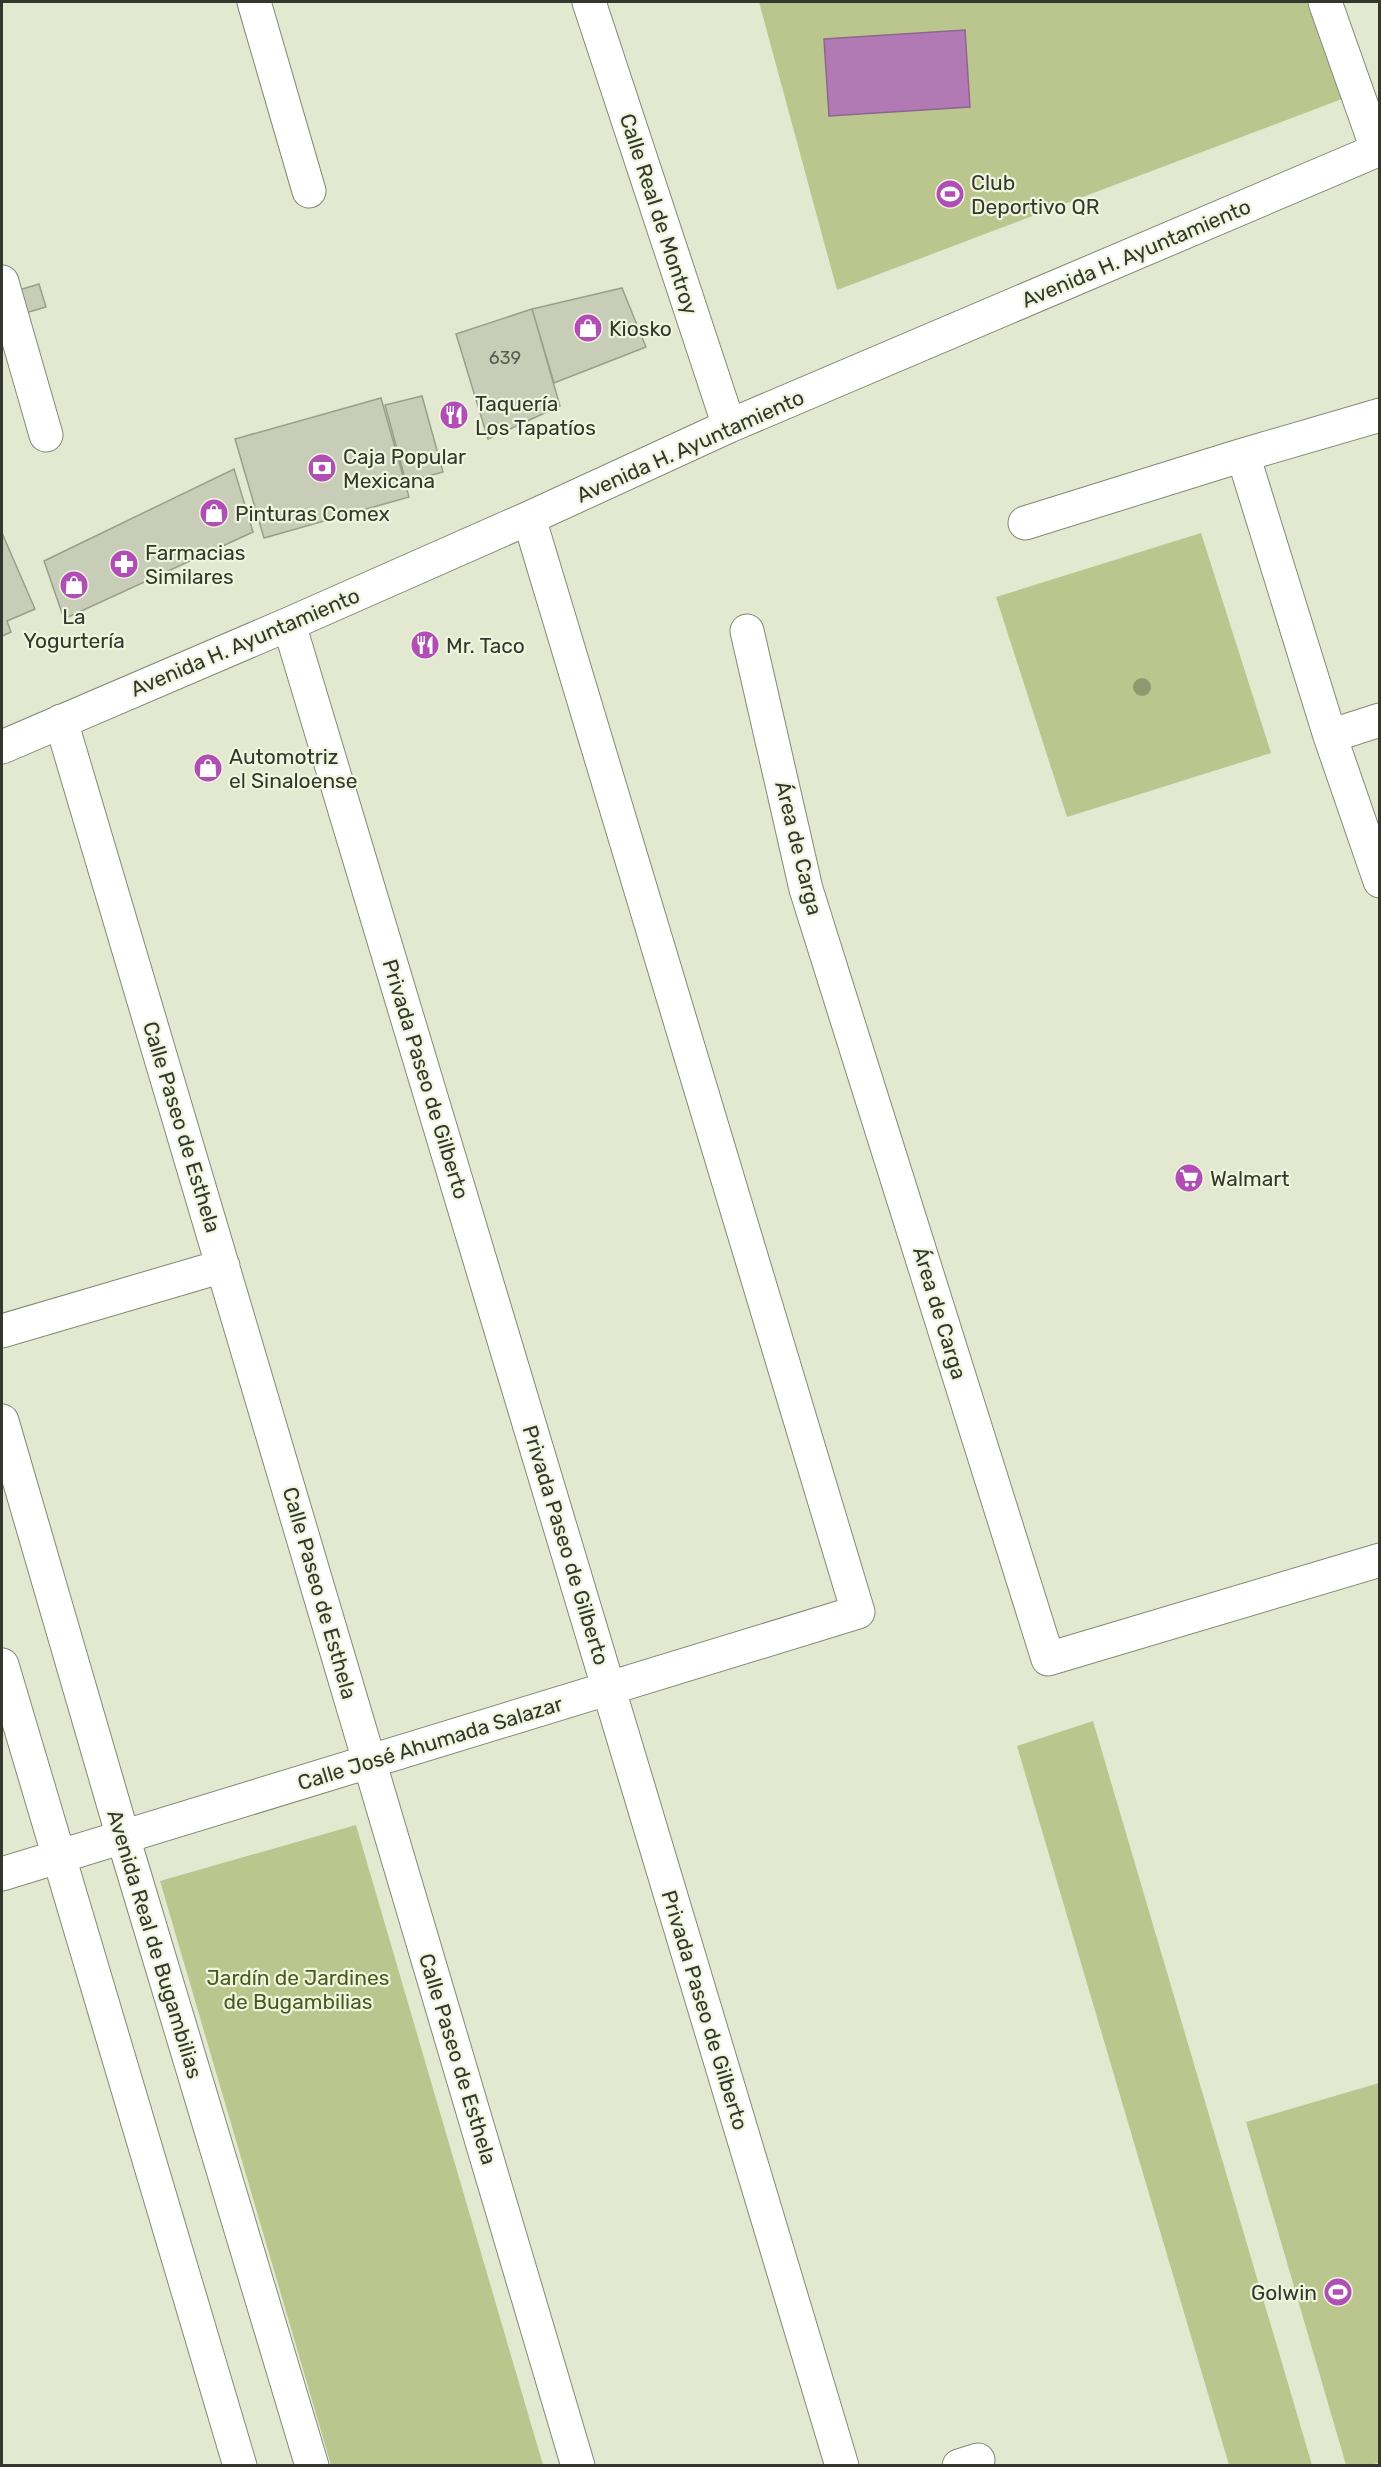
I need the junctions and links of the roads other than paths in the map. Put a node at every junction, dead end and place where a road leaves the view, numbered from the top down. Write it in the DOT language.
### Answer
graph roads {
  1 [pos="254,2"];
  2 [pos="589,2"];
  3 [pos="1325,2"];
  4 [pos="1378,149"];
  5 [pos="309,191"];
  6 [pos="2,282"];
  7 [pos="1380,415"];
  8 [pos="729,426"];
  9 [pos="46,435"];
  10 [pos="1243,455"];
  11 [pos="529,518"];
  12 [pos="1025,523"];
  13 [pos="289,624"];
  14 [pos="747,631"];
  15 [pos="1380,720"];
  16 [pos="61,721"];
  17 [pos="1330,736"];
  18 [pos="2,747"];
  19 [pos="1380,881"];
  20 [pos="223,1266"];
  21 [pos="2,1331"];
  22 [pos="2,1420"];
  23 [pos="1380,1560"];
  24 [pos="2,1665"];
  25 [pos="609,1689"];
  26 [pos="369,1762"];
  27 [pos="123,1837"];
  28 [pos="59,1857"];
  29 [pos="2,1875"];
  30 [pos="240,2466"];
  31 [pos="312,2466"];
  32 [pos="578,2466"];
  33 [pos="842,2466"];
  1 -- 5 [label="street"];
  2 -- 8 [label="street, Calle Real de Montroy"];
  3 -- 4 [label="street"];
  4 -- 8 [label="street, Avenida H. Ayuntamiento"];
  6 -- 9 [label="street"];
  7 -- 10 [label="street"];
  8 -- 11 [label="street, Avenida H. Ayuntamiento"];
  10 -- 12 [label="street"];
  10 -- 17 [label="street"];
  11 -- 13 [label="street, Avenida H. Ayuntamiento"];
  11 -- 25 [label="street, Calle José Ahumada Salazar"];
  13 -- 16 [label="street, Avenida H. Ayuntamiento"];
  13 -- 25 [label="street, Privada Paseo de Gilberto"];
  14 -- 23 [label="street, Área de Carga"];
  15 -- 17 [label="street"];
  16 -- 18 [label="street, Avenida H. Ayuntamiento"];
  16 -- 20 [label="street, Calle Paseo de Esthela"];
  17 -- 19 [label="street"];
  20 -- 21 [label="street"];
  20 -- 26 [label="street, Calle Paseo de Esthela"];
  22 -- 27 [label="street, Avenida Real de Bugambilias"];
  24 -- 28 [label="street"];
  25 -- 26 [label="street, Calle José Ahumada Salazar"];
  25 -- 33 [label="street, Privada Paseo de Gilberto"];
  26 -- 27 [label="street, Calle José Ahumada Salazar"];
  26 -- 32 [label="street, Calle Paseo de Esthela"];
  27 -- 28 [label="street, Calle José Ahumada Salazar"];
  27 -- 31 [label="street, Avenida Real de Bugambilias"];
  28 -- 29 [label="street, Calle José Ahumada Salazar"];
  28 -- 30 [label="street"];
}
